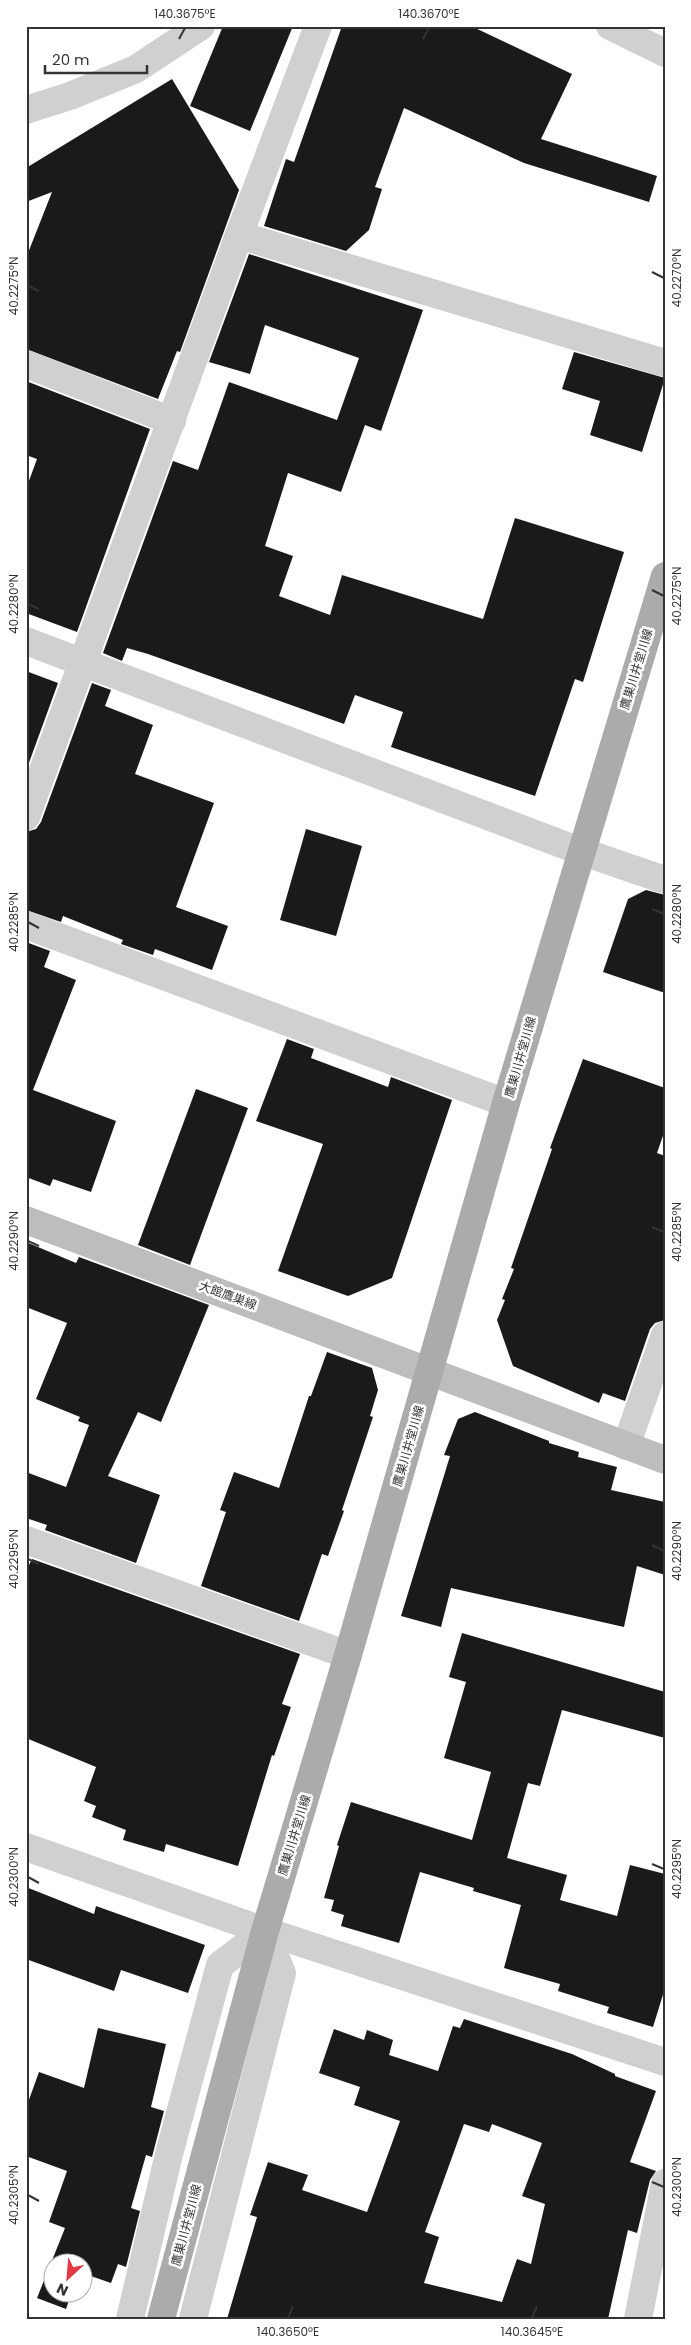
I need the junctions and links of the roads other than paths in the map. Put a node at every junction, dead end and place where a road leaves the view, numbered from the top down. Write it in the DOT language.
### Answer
graph roads {
  1 [pos="201,26"];
  2 [pos="318,26"];
  3 [pos="610,26"];
  4 [pos="665,52"];
  5 [pos="26,110"];
  6 [pos="239,235"];
  7 [pos="665,363"];
  8 [pos="26,364"];
  9 [pos="172,421"];
  10 [pos="665,576"];
  11 [pos="26,641"];
  12 [pos="83,662"];
  13 [pos="26,817"];
  14 [pos="580,851"];
  15 [pos="665,880"];
  16 [pos="26,925"];
  17 [pos="506,1103"];
  18 [pos="26,1220"];
  19 [pos="665,1335"];
  20 [pos="429,1370"];
  21 [pos="626,1446"];
  22 [pos="665,1460"];
  23 [pos="26,1540"];
  24 [pos="348,1655"];
  25 [pos="26,1848"];
  26 [pos="266,1931"];
  27 [pos="665,2062"];
  28 [pos="665,2183"];
  29 [pos="130,2319"];
  30 [pos="161,2319"];
  31 [pos="193,2319"];
  32 [pos="638,2319"];
  1 -- 5 [label="street"];
  2 -- 6 [label="street"];
  3 -- 4 [label="street"];
  6 -- 7 [label="street"];
  6 -- 9 [label="street"];
  8 -- 9 [label="street"];
  9 -- 12 [label="street"];
  10 -- 14 [label="main road, 鷹巣川井堂川線"];
  11 -- 12 [label="street"];
  12 -- 13 [label="street"];
  12 -- 14 [label="street"];
  14 -- 15 [label="street"];
  14 -- 17 [label="main road, 鷹巣川井堂川線"];
  16 -- 17 [label="street"];
  17 -- 20 [label="main road, 鷹巣川井堂川線"];
  18 -- 20 [label="main road, 大館鷹巣線"];
  19 -- 21 [label="street"];
  20 -- 21 [label="main road, 大館鷹巣線"];
  20 -- 24 [label="main road, 鷹巣川井堂川線"];
  21 -- 22 [label="main road, 大館鷹巣線"];
  23 -- 24 [label="street"];
  24 -- 26 [label="main road, 鷹巣川井堂川線"];
  25 -- 26 [label="street"];
  26 -- 27 [label="street"];
  26 -- 29 [label="street"];
  26 -- 30 [label="main road, 鷹巣川井堂川線"];
  26 -- 31 [label="street"];
  28 -- 32 [label="street"];
}
